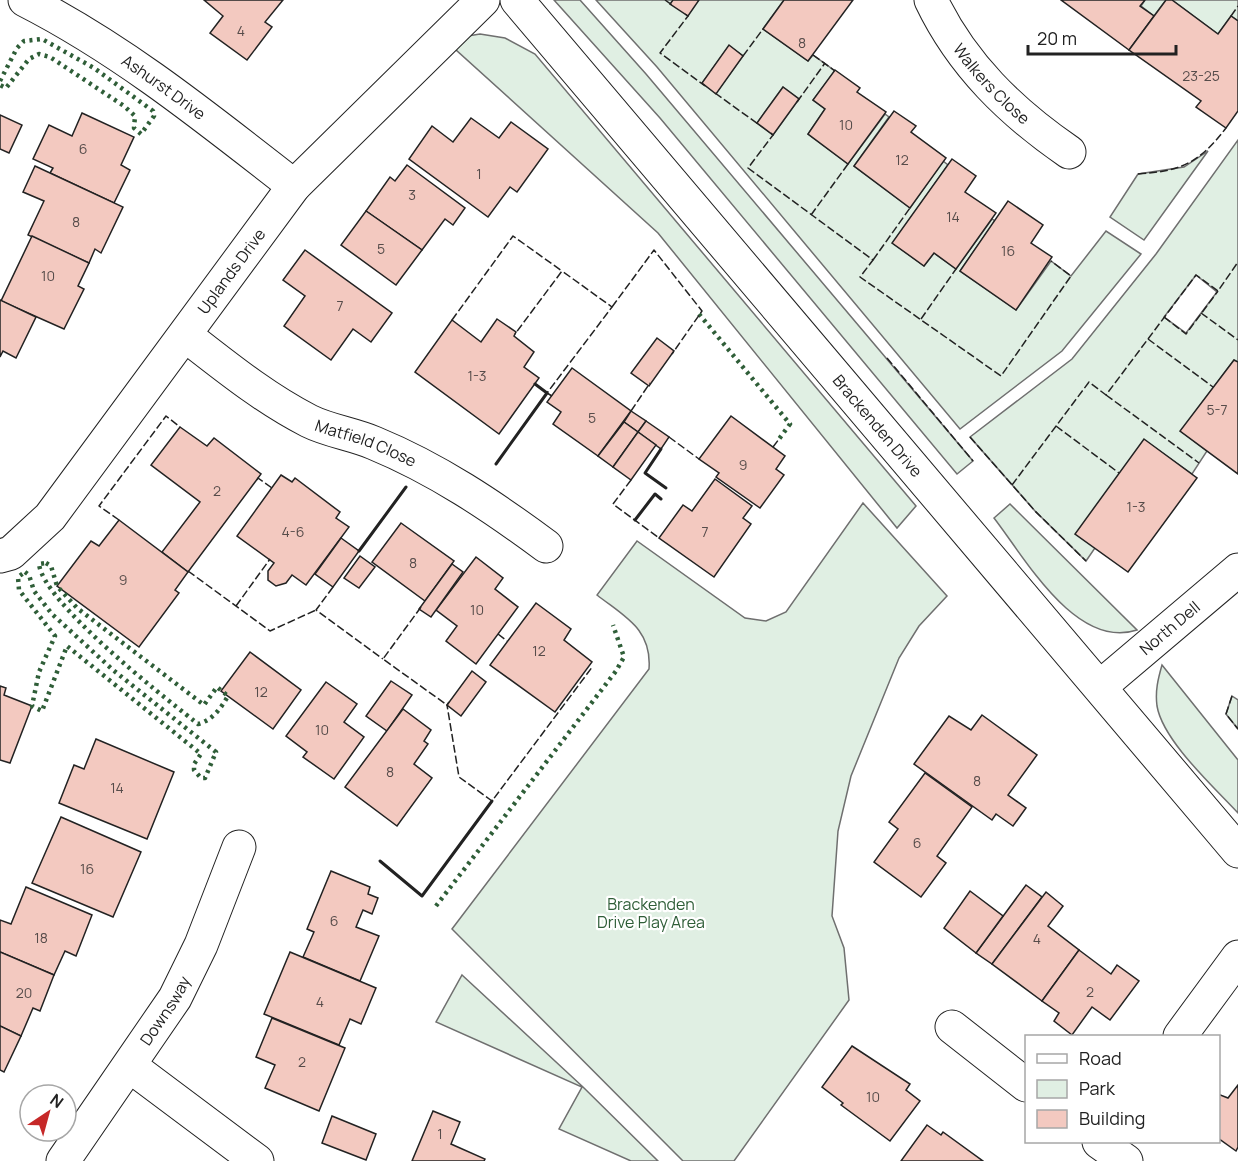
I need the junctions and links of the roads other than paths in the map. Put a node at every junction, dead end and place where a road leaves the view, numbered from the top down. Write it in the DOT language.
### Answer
graph roads {
  1 [pos="26,0"];
  2 [pos="483,0"];
  3 [pos="517,0"];
  4 [pos="931,0"];
  5 [pos="1069,153"];
  6 [pos="294,186"];
  7 [pos="185,335"];
  8 [pos="546,546"];
  9 [pos="0,556"];
  10 [pos="1238,570"];
  11 [pos="1101,686"];
  12 [pos="239,847"];
  13 [pos="1238,850"];
  14 [pos="1238,957"];
  15 [pos="952,1027"];
  16 [pos="1181,1035"];
  17 [pos="130,1066"];
  18 [pos="1025,1084"];
  19 [pos="63,1161"];
  20 [pos="257,1161"];
  1 -- 6 [label="street, Ashurst Drive"];
  2 -- 6 [label="street, Uplands Drive"];
  3 -- 11 [label="street, Brackenden Drive"];
  4 -- 5 [label="street, Walkers Close"];
  6 -- 7 [label="street, Uplands Drive"];
  7 -- 8 [label="street, Matfield Close"];
  7 -- 9 [label="street, Uplands Drive"];
  10 -- 11 [label="street, North Dell"];
  11 -- 13 [label="street, Brackenden Drive"];
  12 -- 17 [label="street, Downsway"];
  14 -- 16 [label="street"];
  15 -- 18 [label="street"];
  17 -- 19 [label="street, Downsway"];
  17 -- 20 [label="street"];
}
